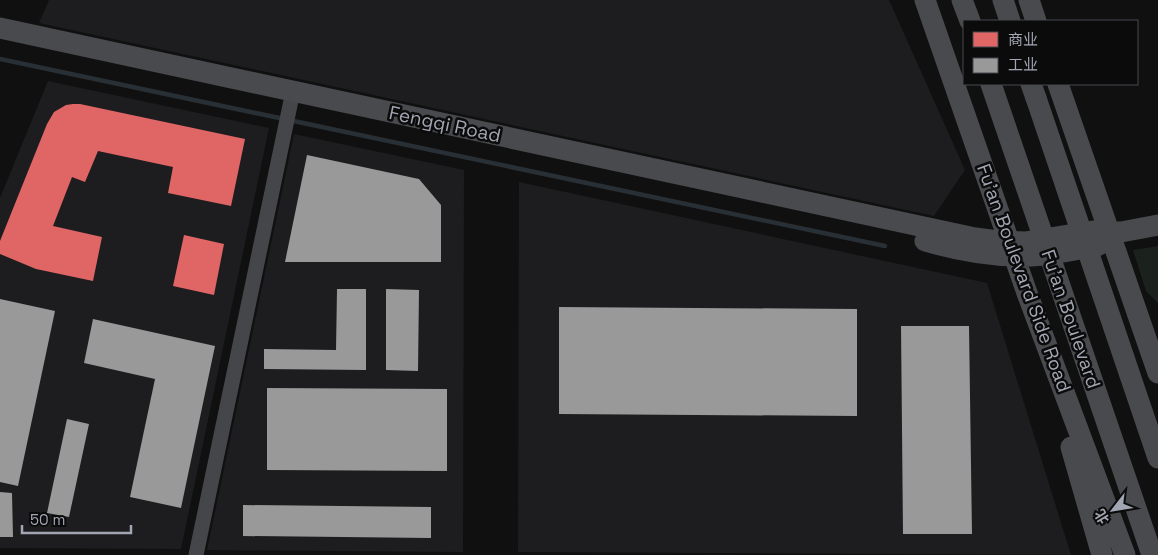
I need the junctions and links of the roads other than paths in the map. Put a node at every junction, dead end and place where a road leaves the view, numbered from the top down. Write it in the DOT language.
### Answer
graph roads {
  1 [pos="926,0"];
  2 [pos="962,0"];
  3 [pos="1002,0"];
  4 [pos="1029,0"];
  5 [pos="970,20"];
  6 [pos="1010,20"];
  7 [pos="1036,20"];
  8 [pos="0,28"];
  9 [pos="991,85"];
  10 [pos="1058,85"];
  11 [pos="293,91"];
  12 [pos="1033,91"];
  13 [pos="1158,225"];
  14 [pos="1114,234"];
  15 [pos="1012,249"];
  16 [pos="1028,292"];
  17 [pos="1158,373"];
  18 [pos="1158,458"];
  19 [pos="196,555"];
  20 [pos="1102,555"];
  21 [pos="1125,555"];
  22 [pos="1152,555"];
  1 -- 15 [label="main road, Fu'an Boulevard Side Road"];
  2 -- 5 [label="main road"];
  3 -- 6 [label="main road"];
  4 -- 7 [label="main road"];
  8 -- 11 [label="main road, Fengqi Road"];
  9 -- 22 [label="main road, Fu'an Boulevard, bridge"];
  10 -- 14 [label="main road"];
  11 -- 15 [label="main road, Fengqi Road"];
  11 -- 19 [label="street"];
  12 -- 18 [label="main road, Fu'an Boulevard, bridge"];
  13 -- 14 [label="main road, Fengqi Road"];
  14 -- 15 [label="main road, Fengqi Road"];
  14 -- 17 [label="main road"];
  15 -- 16 [label="main road, Fu'an Boulevard Side Road"];
  16 -- 20 [label="main road"];
  16 -- 21 [label="main road, Fu'an Boulevard Side Road"];
}
